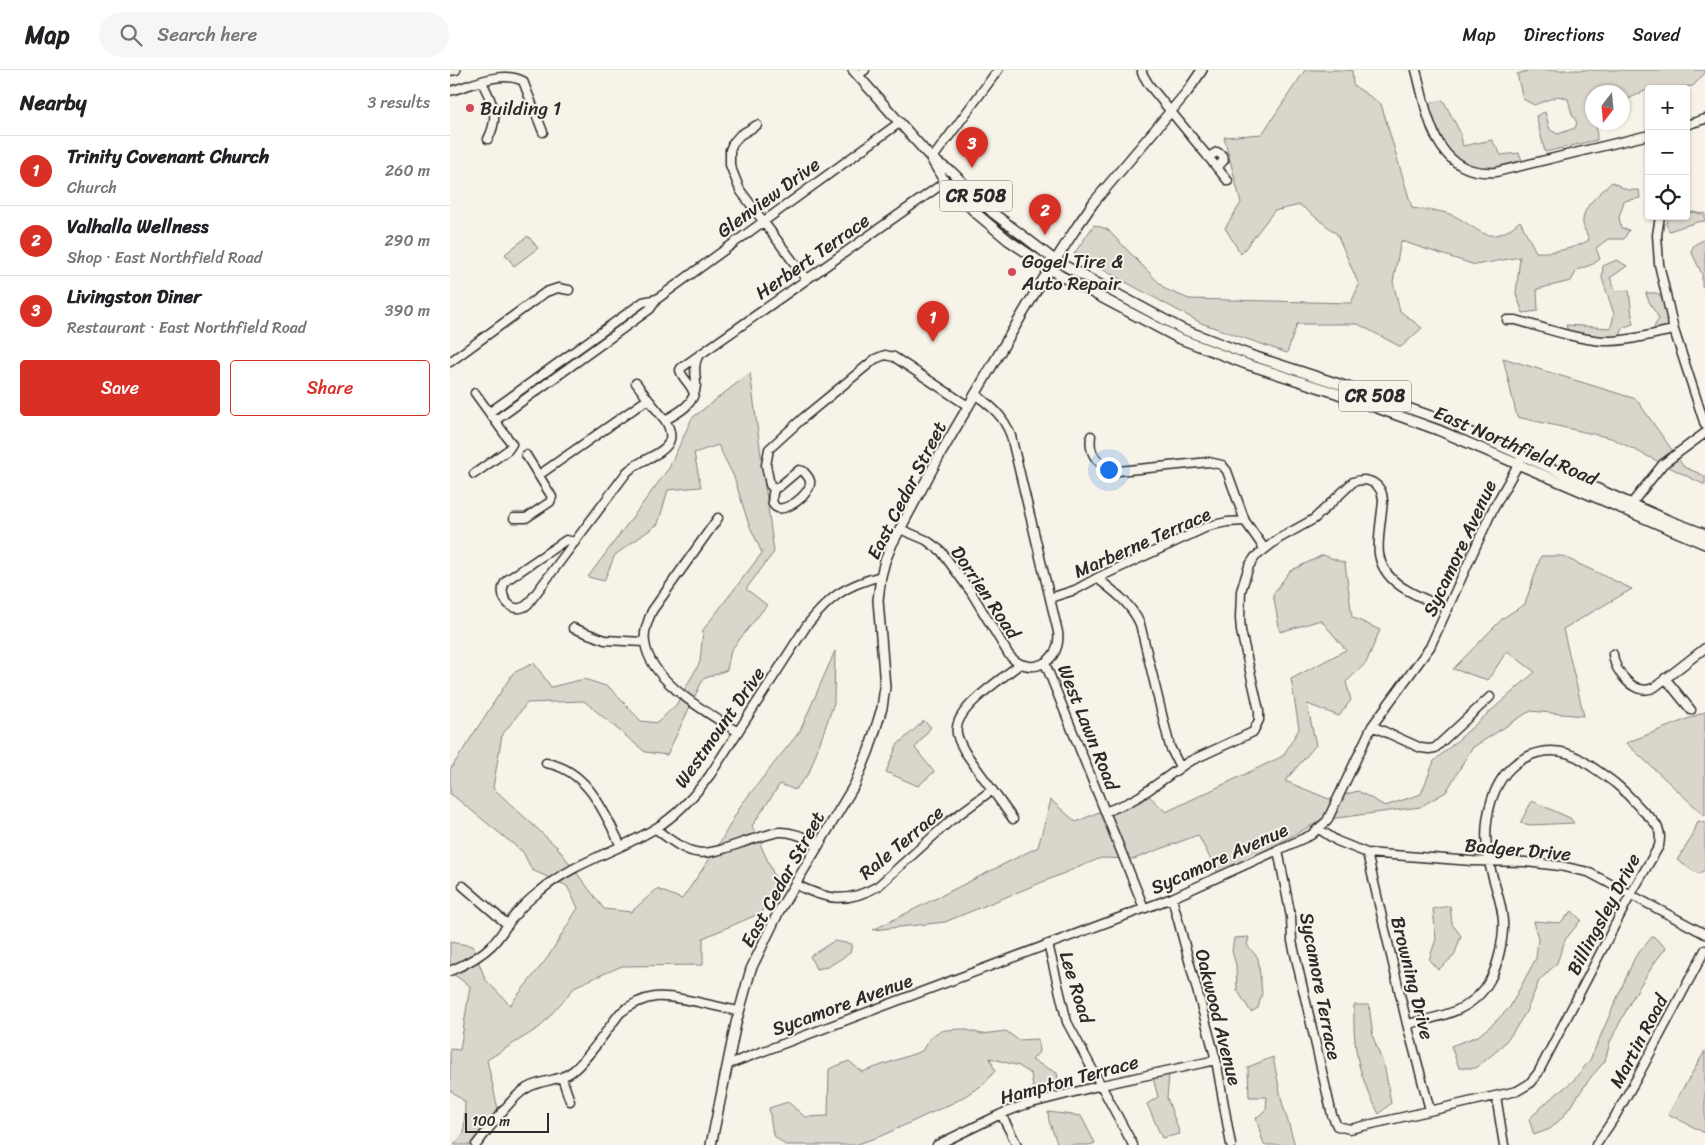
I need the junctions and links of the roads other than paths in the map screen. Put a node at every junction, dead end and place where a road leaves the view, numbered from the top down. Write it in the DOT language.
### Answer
graph roads {
  1 [pos="456,70"];
  2 [pos="998,70"];
  3 [pos="1142,70"];
  4 [pos="1202,70"];
  5 [pos="1416,70"];
  6 [pos="450,72"];
  7 [pos="858,72"];
  8 [pos="482,82"];
  9 [pos="450,91"];
  10 [pos="1171,110"];
  11 [pos="1705,119"];
  12 [pos="899,123"];
  13 [pos="1690,124"];
  14 [pos="757,125"];
  15 [pos="542,132"];
  16 [pos="1645,136"];
  17 [pos="488,140"];
  18 [pos="1208,157"];
  19 [pos="932,159"];
  20 [pos="1217,168"];
  21 [pos="1228,181"];
  22 [pos="945,182"];
  23 [pos="981,202"];
  24 [pos="1659,220"];
  25 [pos="763,221"];
  26 [pos="1053,265"];
  27 [pos="806,279"];
  28 [pos="569,290"];
  29 [pos="657,299"];
  30 [pos="1507,320"];
  31 [pos="1674,330"];
  32 [pos="1198,335"];
  33 [pos="1195,345"];
  34 [pos="698,356"];
  35 [pos="450,362"];
  36 [pos="1279,364"];
  37 [pos="1276,374"];
  38 [pos="636,383"];
  39 [pos="1361,391"];
  40 [pos="475,393"];
  41 [pos="694,394"];
  42 [pos="975,394"];
  43 [pos="648,399"];
  44 [pos="1359,401"];
  45 [pos="968,406"];
  46 [pos="490,412"];
  47 [pos="496,420"];
  48 [pos="665,420"];
  49 [pos="1442,420"];
  50 [pos="1705,424"];
  51 [pos="1438,430"];
  52 [pos="1705,433"];
  53 [pos="1091,436"];
  54 [pos="1523,454"];
  55 [pos="526,455"];
  56 [pos="1519,464"];
  57 [pos="474,474"];
  58 [pos="539,476"];
  59 [pos="774,488"];
  60 [pos="1629,506"];
  61 [pos="514,518"];
  62 [pos="718,518"];
  63 [pos="1245,521"];
  64 [pos="900,529"];
  65 [pos="1705,534"];
  66 [pos="575,542"];
  67 [pos="1705,544"];
  68 [pos="1264,548"];
  69 [pos="881,576"];
  70 [pos="1097,578"];
  71 [pos="1050,598"];
  72 [pos="1448,609"];
  73 [pos="573,628"];
  74 [pos="644,642"];
  75 [pos="1705,648"];
  76 [pos="1613,654"];
  77 [pos="1045,663"];
  78 [pos="1020,664"];
  79 [pos="1665,678"];
  80 [pos="1490,697"];
  81 [pos="1691,710"];
  82 [pos="1372,726"];
  83 [pos="738,732"];
  84 [pos="546,763"];
  85 [pos="1180,767"];
  86 [pos="992,790"];
  87 [pos="1106,812"];
  88 [pos="1013,819"];
  89 [pos="656,829"];
  90 [pos="1319,829"];
  91 [pos="820,844"];
  92 [pos="621,846"];
  93 [pos="1278,850"];
  94 [pos="1367,853"];
  95 [pos="1489,861"];
  96 [pos="795,884"];
  97 [pos="463,886"];
  98 [pos="1631,894"];
  99 [pos="1172,898"];
  100 [pos="1144,908"];
  101 [pos="508,925"];
  102 [pos="1705,934"];
  103 [pos="1048,944"];
  104 [pos="1705,950"];
  105 [pos="1696,966"];
  106 [pos="450,970"];
  107 [pos="1705,971"];
  108 [pos="739,1011"];
  109 [pos="1407,1024"];
  110 [pos="1216,1060"];
  111 [pos="729,1064"];
  112 [pos="562,1078"];
  113 [pos="1102,1085"];
  114 [pos="1496,1096"];
  115 [pos="570,1101"];
  116 [pos="1430,1110"];
  117 [pos="1001,1114"];
  118 [pos="1337,1126"];
  119 [pos="476,1145"];
  120 [pos="711,1145"];
  121 [pos="937,1145"];
  122 [pos="1017,1145"];
  123 [pos="1133,1145"];
  124 [pos="1232,1145"];
  125 [pos="1504,1145"];
  126 [pos="1596,1145"];
  1 -- 6 [label="street"];
  2 -- 19 [label="street"];
  3 -- 10 [label="street"];
  4 -- 10 [label="main road, East Cedar Street"];
  5 -- 16 [label="street"];
  7 -- 12 [label="main road, CR 508"];
  8 -- 9 [label="street"];
  8 -- 15 [label="street"];
  8 -- 17 [label="street"];
  10 -- 18 [label="street"];
  10 -- 26 [label="main road, East Cedar Street"];
  11 -- 13 [label="street"];
  12 -- 19 [label="main road, East Northfield Road / CR 508"];
  12 -- 25 [label="street, Glenview Drive"];
  14 -- 25 [label="street"];
  18 -- 20 [label="street"];
  18 -- 20 [label="street"];
  19 -- 22 [label="main road, East Northfield Road / CR 508"];
  19 -- 23 [label="main road, East Northfield Road / CR 508"];
  20 -- 21 [label="street"];
  22 -- 23 [label="main road"];
  22 -- 26 [label="main road, East Northfield Road / CR 508"];
  22 -- 27 [label="street, Herbert Terrace"];
  23 -- 26 [label="main road, East Northfield Road / CR 508"];
  24 -- 31 [label="street"];
  25 -- 27 [label="street"];
  25 -- 29 [label="street, Glenview Drive"];
  26 -- 32 [label="main road, East Northfield Road / CR 508"];
  26 -- 33 [label="main road, East Northfield Road / CR 508"];
  26 -- 42 [label="main road, East Cedar Street"];
  27 -- 34 [label="street, Herbert Terrace"];
  28 -- 35 [label="street"];
  29 -- 46 [label="street, Glenview Drive"];
  29 -- 47 [label="street, Glenview Drive"];
  30 -- 31 [label="street"];
  31 -- 50 [label="street"];
  32 -- 33 [label="main road"];
  32 -- 36 [label="main road, East Northfield Road / CR 508"];
  33 -- 37 [label="main road, East Northfield Road / CR 508"];
  34 -- 41 [label="street"];
  34 -- 41 [label="street, Herbert Terrace"];
  36 -- 37 [label="main road"];
  36 -- 39 [label="main road, East Northfield Road / CR 508"];
  37 -- 44 [label="main road, East Northfield Road / CR 508"];
  38 -- 43 [label="street"];
  39 -- 44 [label="main road"];
  39 -- 49 [label="main road, East Northfield Road / CR 508"];
  40 -- 46 [label="street"];
  41 -- 48 [label="street"];
  42 -- 45 [label="main road, East Cedar Street"];
  42 -- 71 [label="street, West Lawn Road"];
  43 -- 48 [label="street"];
  43 -- 58 [label="street"];
  44 -- 51 [label="main road, East Northfield Road / CR 508"];
  45 -- 59 [label="street"];
  45 -- 64 [label="main road, East Cedar Street"];
  46 -- 47 [label="street"];
  47 -- 57 [label="street"];
  48 -- 66 [label="street"];
  49 -- 51 [label="main road"];
  49 -- 54 [label="main road, East Northfield Road / CR 508"];
  51 -- 56 [label="main road, East Northfield Road / CR 508"];
  52 -- 60 [label="street"];
  53 -- 63 [label="street"];
  54 -- 56 [label="street, Sycamore Avenue"];
  54 -- 60 [label="main road, East Northfield Road / CR 508"];
  55 -- 58 [label="street"];
  56 -- 60 [label="main road, East Northfield Road / CR 508"];
  56 -- 72 [label="street, Sycamore Avenue"];
  58 -- 61 [label="street"];
  59 -- 59 [label="street"];
  60 -- 65 [label="main road, East Northfield Road / CR 508"];
  60 -- 67 [label="main road, East Northfield Road / CR 508"];
  62 -- 74 [label="street"];
  63 -- 68 [label="street"];
  63 -- 70 [label="street, Marberne Terrace"];
  64 -- 69 [label="main road, East Cedar Street"];
  64 -- 78 [label="street, Dorrien Road"];
  66 -- 66 [label="street"];
  68 -- 72 [label="street"];
  68 -- 85 [label="street"];
  69 -- 83 [label="street, Westmount Drive"];
  69 -- 91 [label="main road, East Cedar Street"];
  70 -- 71 [label="street, Marberne Terrace"];
  70 -- 85 [label="street"];
  71 -- 77 [label="street, West Lawn Road"];
  72 -- 82 [label="street, Sycamore Avenue"];
  73 -- 74 [label="street"];
  74 -- 83 [label="street"];
  75 -- 79 [label="street"];
  76 -- 79 [label="street"];
  77 -- 78 [label="street, Dorrien Road"];
  77 -- 87 [label="street, West Lawn Road"];
  78 -- 86 [label="street"];
  79 -- 81 [label="street"];
  80 -- 82 [label="street"];
  82 -- 90 [label="street, Sycamore Avenue"];
  83 -- 89 [label="street, Westmount Drive"];
  84 -- 92 [label="street"];
  85 -- 87 [label="street"];
  86 -- 88 [label="street"];
  86 -- 96 [label="street, Rale Terrace"];
  87 -- 100 [label="street, West Lawn Road"];
  89 -- 91 [label="street"];
  89 -- 92 [label="street, Westmount Drive"];
  90 -- 93 [label="street, Sycamore Avenue"];
  90 -- 94 [label="street, Badger Drive"];
  91 -- 96 [label="main road, East Cedar Street"];
  92 -- 101 [label="street, Westmount Drive"];
  93 -- 99 [label="street, Sycamore Avenue"];
  93 -- 118 [label="street, Sycamore Terrace"];
  94 -- 95 [label="street, Badger Drive"];
  94 -- 109 [label="street, Browning Drive"];
  95 -- 98 [label="street, Badger Drive"];
  95 -- 98 [label="street, Billingsley Drive"];
  95 -- 109 [label="street, Billingsley Drive"];
  96 -- 108 [label="main road, East Cedar Street"];
  97 -- 101 [label="street"];
  98 -- 102 [label="street, Badger Drive"];
  98 -- 114 [label="street, Billingsley Drive"];
  99 -- 100 [label="street, Sycamore Avenue"];
  99 -- 110 [label="street, Oakwood Avenue"];
  100 -- 103 [label="street, Sycamore Avenue"];
  101 -- 106 [label="street, Westmount Drive"];
  103 -- 111 [label="street, Sycamore Avenue"];
  103 -- 113 [label="street, Lee Road"];
  104 -- 105 [label="street, Martin Road"];
  105 -- 107 [label="street"];
  105 -- 126 [label="street, Martin Road"];
  108 -- 111 [label="main road, East Cedar Street"];
  108 -- 112 [label="street"];
  109 -- 116 [label="street, Browning Drive"];
  110 -- 113 [label="street, Hampton Terrace"];
  110 -- 124 [label="street, Oakwood Avenue"];
  111 -- 120 [label="main road, East Cedar Street"];
  112 -- 115 [label="street"];
  112 -- 119 [label="street"];
  113 -- 117 [label="street, Hampton Terrace"];
  113 -- 123 [label="street, Lee Road"];
  114 -- 116 [label="street, Billingsley Drive"];
  114 -- 125 [label="street"];
  116 -- 118 [label="street, Billingsley Drive"];
  117 -- 121 [label="street, Hampton Terrace"];
  117 -- 122 [label="street"];
}
